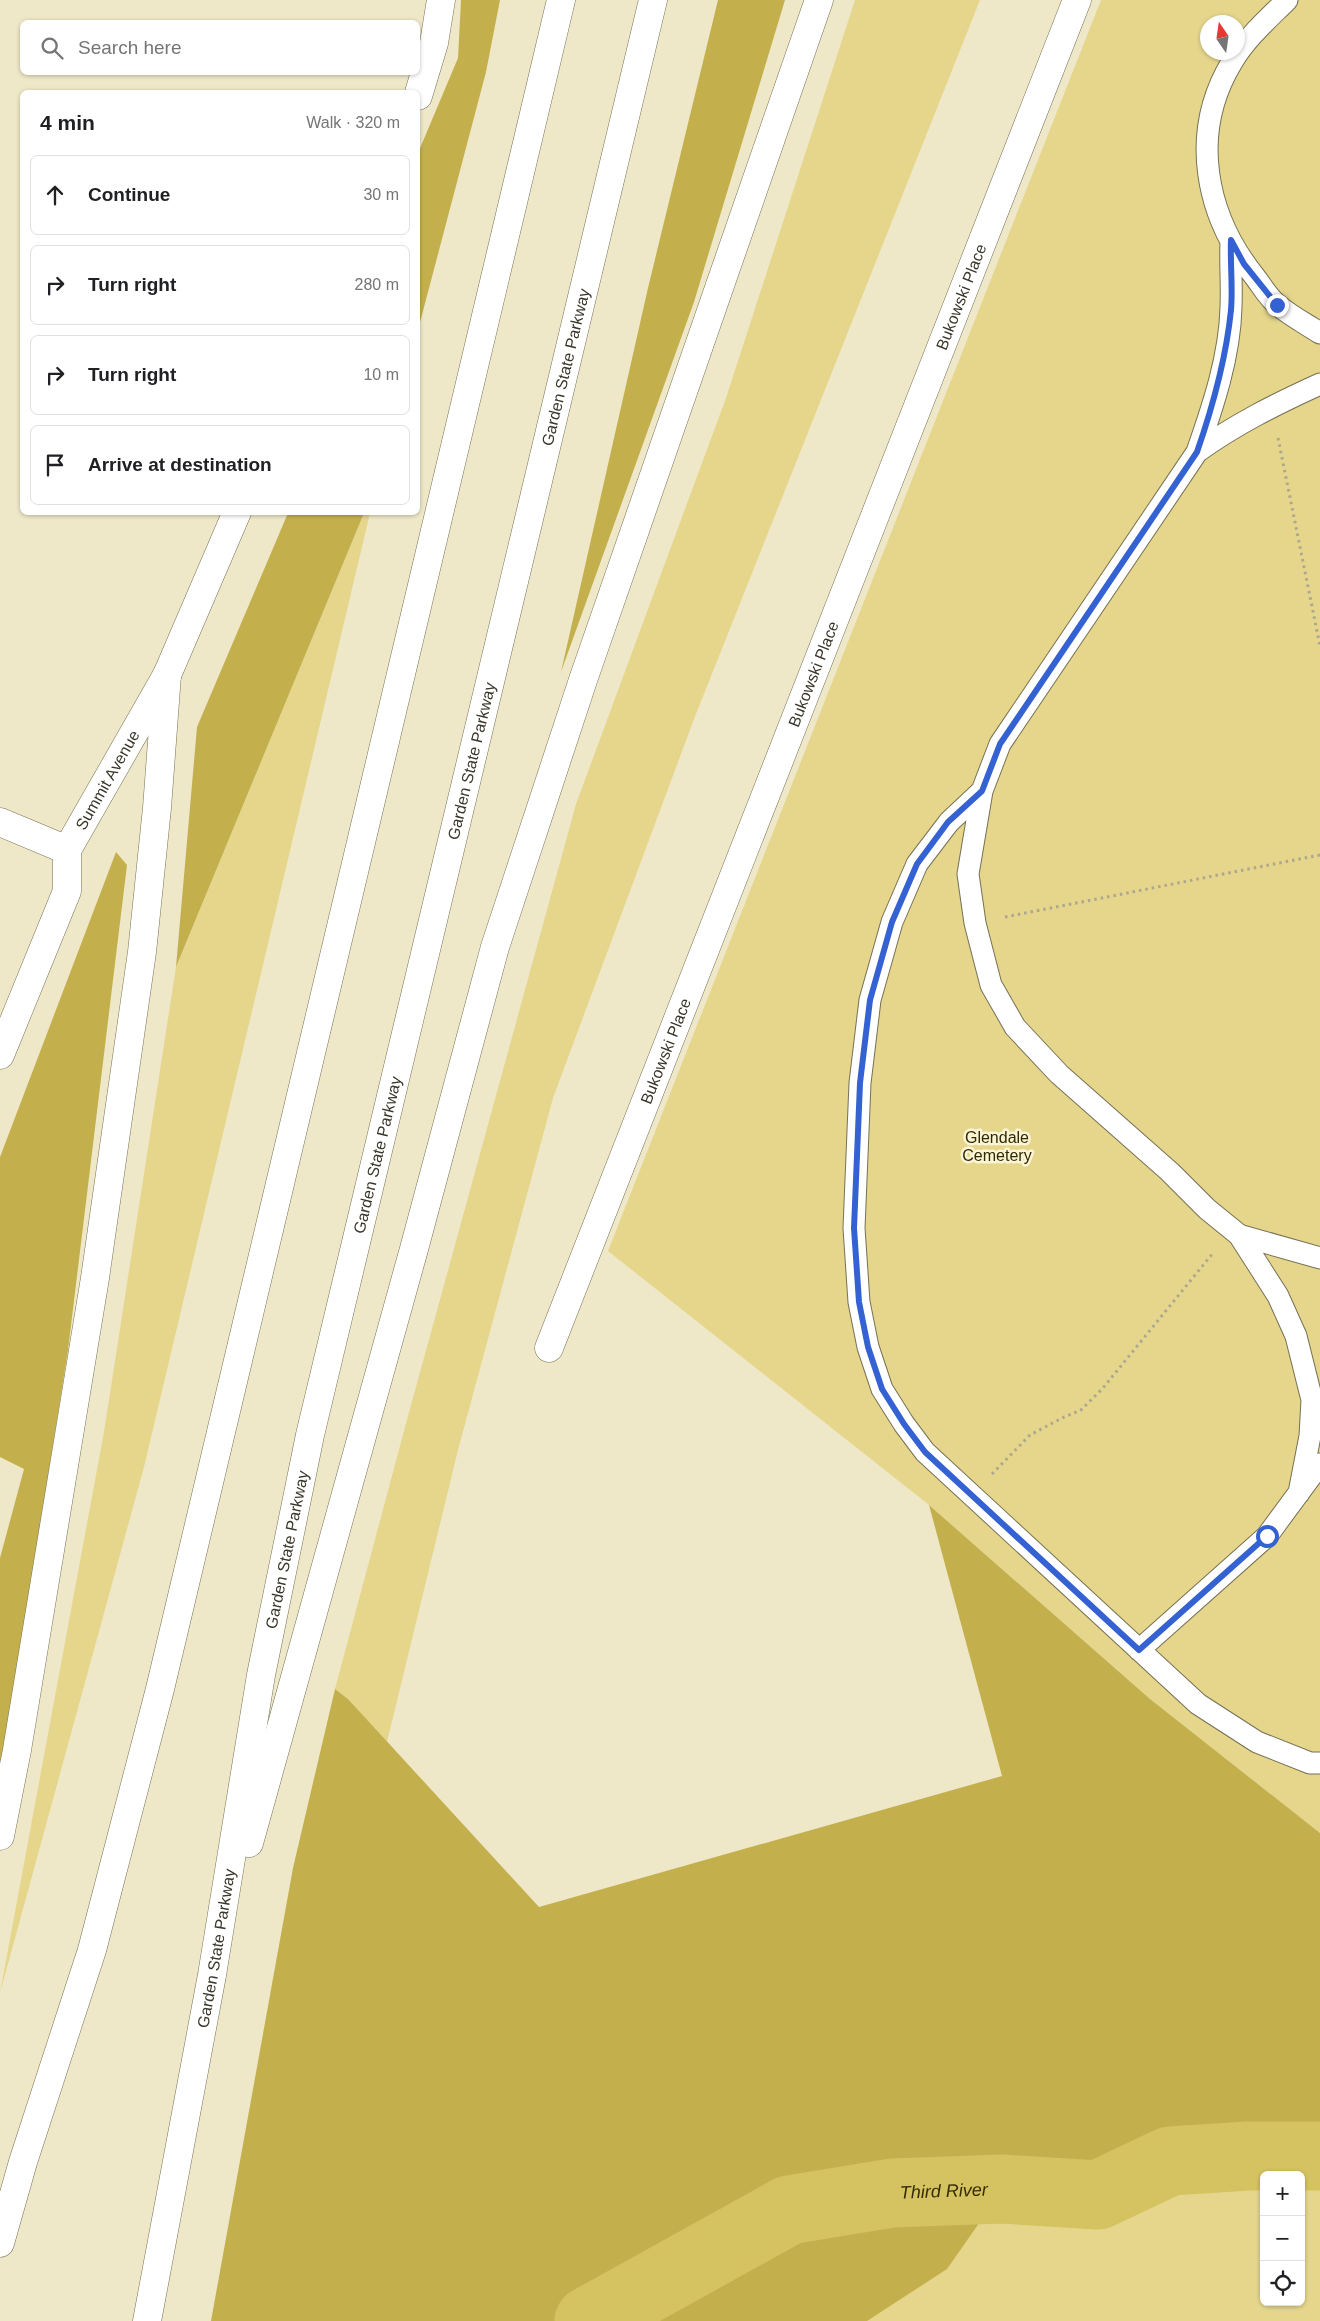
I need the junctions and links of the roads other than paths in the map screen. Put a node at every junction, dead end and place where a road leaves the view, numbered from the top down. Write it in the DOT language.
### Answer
graph roads {
  1 [pos="441,0"];
  2 [pos="561,0"];
  3 [pos="653,0"];
  4 [pos="819,0"];
  5 [pos="1077,0"];
  6 [pos="1287,0"];
  7 [pos="420,90"];
  8 [pos="1231,240"];
  9 [pos="1320,333"];
  10 [pos="1320,384"];
  11 [pos="1197,452"];
  12 [pos="236,515"];
  13 [pos="167,675"];
  14 [pos="982,791"];
  15 [pos="0,822"];
  16 [pos="67,850"];
  17 [pos="0,1054"];
  18 [pos="1236,1233"];
  19 [pos="1320,1258"];
  20 [pos="549,1348"];
  21 [pos="1320,1464"];
  22 [pos="1299,1493"];
  23 [pos="1139,1650"];
  24 [pos="1320,1763"];
  25 [pos="0,1836"];
  26 [pos="212,1975"];
  27 [pos="0,2244"];
  28 [pos="147,2321"];
  1 -- 7 [label="main road"];
  2 -- 27 [label="main road"];
  3 -- 26 [label="main road, Garden State Parkway"];
  4 -- 26 [label="main road"];
  5 -- 20 [label="main road, Bukowski Place"];
  6 -- 8 [label="lane"];
  8 -- 9 [label="lane"];
  8 -- 11 [label="lane"];
  10 -- 11 [label="lane"];
  11 -- 14 [label="lane"];
  12 -- 13 [label="main road, Summit Avenue"];
  13 -- 16 [label="main road, Summit Avenue"];
  13 -- 25 [label="main road"];
  14 -- 18 [label="lane"];
  14 -- 23 [label="lane"];
  15 -- 16 [label="main road"];
  16 -- 17 [label="main road, Summit Avenue"];
  18 -- 19 [label="lane"];
  18 -- 22 [label="lane"];
  21 -- 22 [label="lane"];
  22 -- 23 [label="lane"];
  23 -- 24 [label="lane"];
  26 -- 28 [label="main road, Garden State Parkway"];
}
